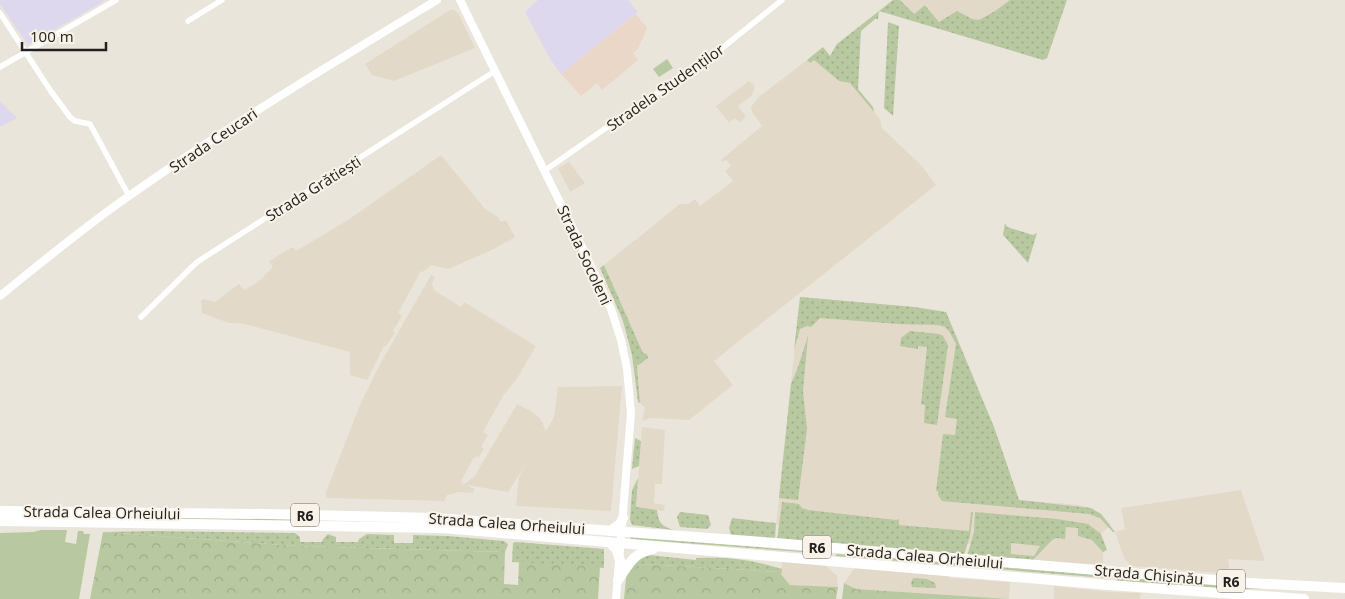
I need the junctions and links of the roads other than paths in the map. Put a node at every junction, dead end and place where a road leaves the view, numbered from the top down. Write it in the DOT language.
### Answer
graph roads {
  1 [pos="116,0"];
  2 [pos="222,0"];
  3 [pos="437,0"];
  4 [pos="460,0"];
  5 [pos="782,0"];
  6 [pos="0,13"];
  7 [pos="188,21"];
  8 [pos="26,53"];
  9 [pos="0,67"];
  10 [pos="495,71"];
  11 [pos="544,171"];
  12 [pos="129,196"];
  13 [pos="0,296"];
  14 [pos="141,317"];
  15 [pos="0,511"];
  16 [pos="319,515"];
  17 [pos="623,518"];
  18 [pos="0,521"];
  19 [pos="319,526"];
  20 [pos="610,530"];
  21 [pos="622,532"];
  22 [pos="609,542"];
  23 [pos="621,543"];
  24 [pos="664,546"];
  25 [pos="827,548"];
  26 [pos="620,560"];
  27 [pos="826,560"];
  28 [pos="1012,563"];
  29 [pos="1116,571"];
  30 [pos="1012,576"];
  31 [pos="618,580"];
  32 [pos="1109,585"];
  33 [pos="1345,588"];
  34 [pos="616,599"];
  35 [pos="1303,599"];
  1 -- 8 [label="street"];
  2 -- 7 [label="street"];
  3 -- 12 [label="main road, Strada Ceucari"];
  4 -- 10 [label="main road, Strada Socoleni"];
  5 -- 11 [label="street, Stradela Studenților"];
  6 -- 8 [label="street"];
  8 -- 9 [label="street"];
  8 -- 12 [label="street"];
  10 -- 11 [label="main road, Strada Socoleni"];
  10 -- 14 [label="street, Strada Grătiești"];
  11 -- 17 [label="main road, Strada Socoleni"];
  12 -- 13 [label="main road, Strada Ceucari"];
  15 -- 16 [label="highway, Strada Calea Orheiului / R6"];
  16 -- 19 [label="highway"];
  16 -- 20 [label="highway, Strada Calea Orheiului / R6"];
  17 -- 20 [label="highway"];
  17 -- 21 [label="main road, Strada Socoleni"];
  18 -- 19 [label="highway, Strada Calea Orheiului / R6"];
  19 -- 22 [label="highway, Strada Calea Orheiului / R6"];
  20 -- 21 [label="highway, Strada Calea Orheiului / R6"];
  21 -- 23 [label="main road, Strada Socoleni"];
  21 -- 25 [label="highway, Strada Calea Orheiului / R6"];
  22 -- 23 [label="highway, Strada Calea Orheiului / R6"];
  22 -- 26 [label="highway"];
  23 -- 24 [label="highway, Strada Calea Orheiului / R6"];
  23 -- 26 [label="main road, Strada Socoleni"];
  24 -- 27 [label="highway, Strada Calea Orheiului / R6"];
  24 -- 31 [label="highway"];
  25 -- 27 [label="highway"];
  25 -- 28 [label="highway, Strada Calea Orheiului / R6"];
  26 -- 31 [label="main road, Strada Socoleni"];
  27 -- 30 [label="highway, Strada Calea Orheiului / R6"];
  28 -- 29 [label="highway, Strada Chișinău / R6"];
  29 -- 32 [label="highway"];
  29 -- 33 [label="highway, Strada Chișinău / R6"];
  30 -- 32 [label="highway, Strada Chișinău / R6"];
  31 -- 34 [label="main road, Strada Socoleni"];
  32 -- 35 [label="highway, Strada Chișinău / R6"];
}
